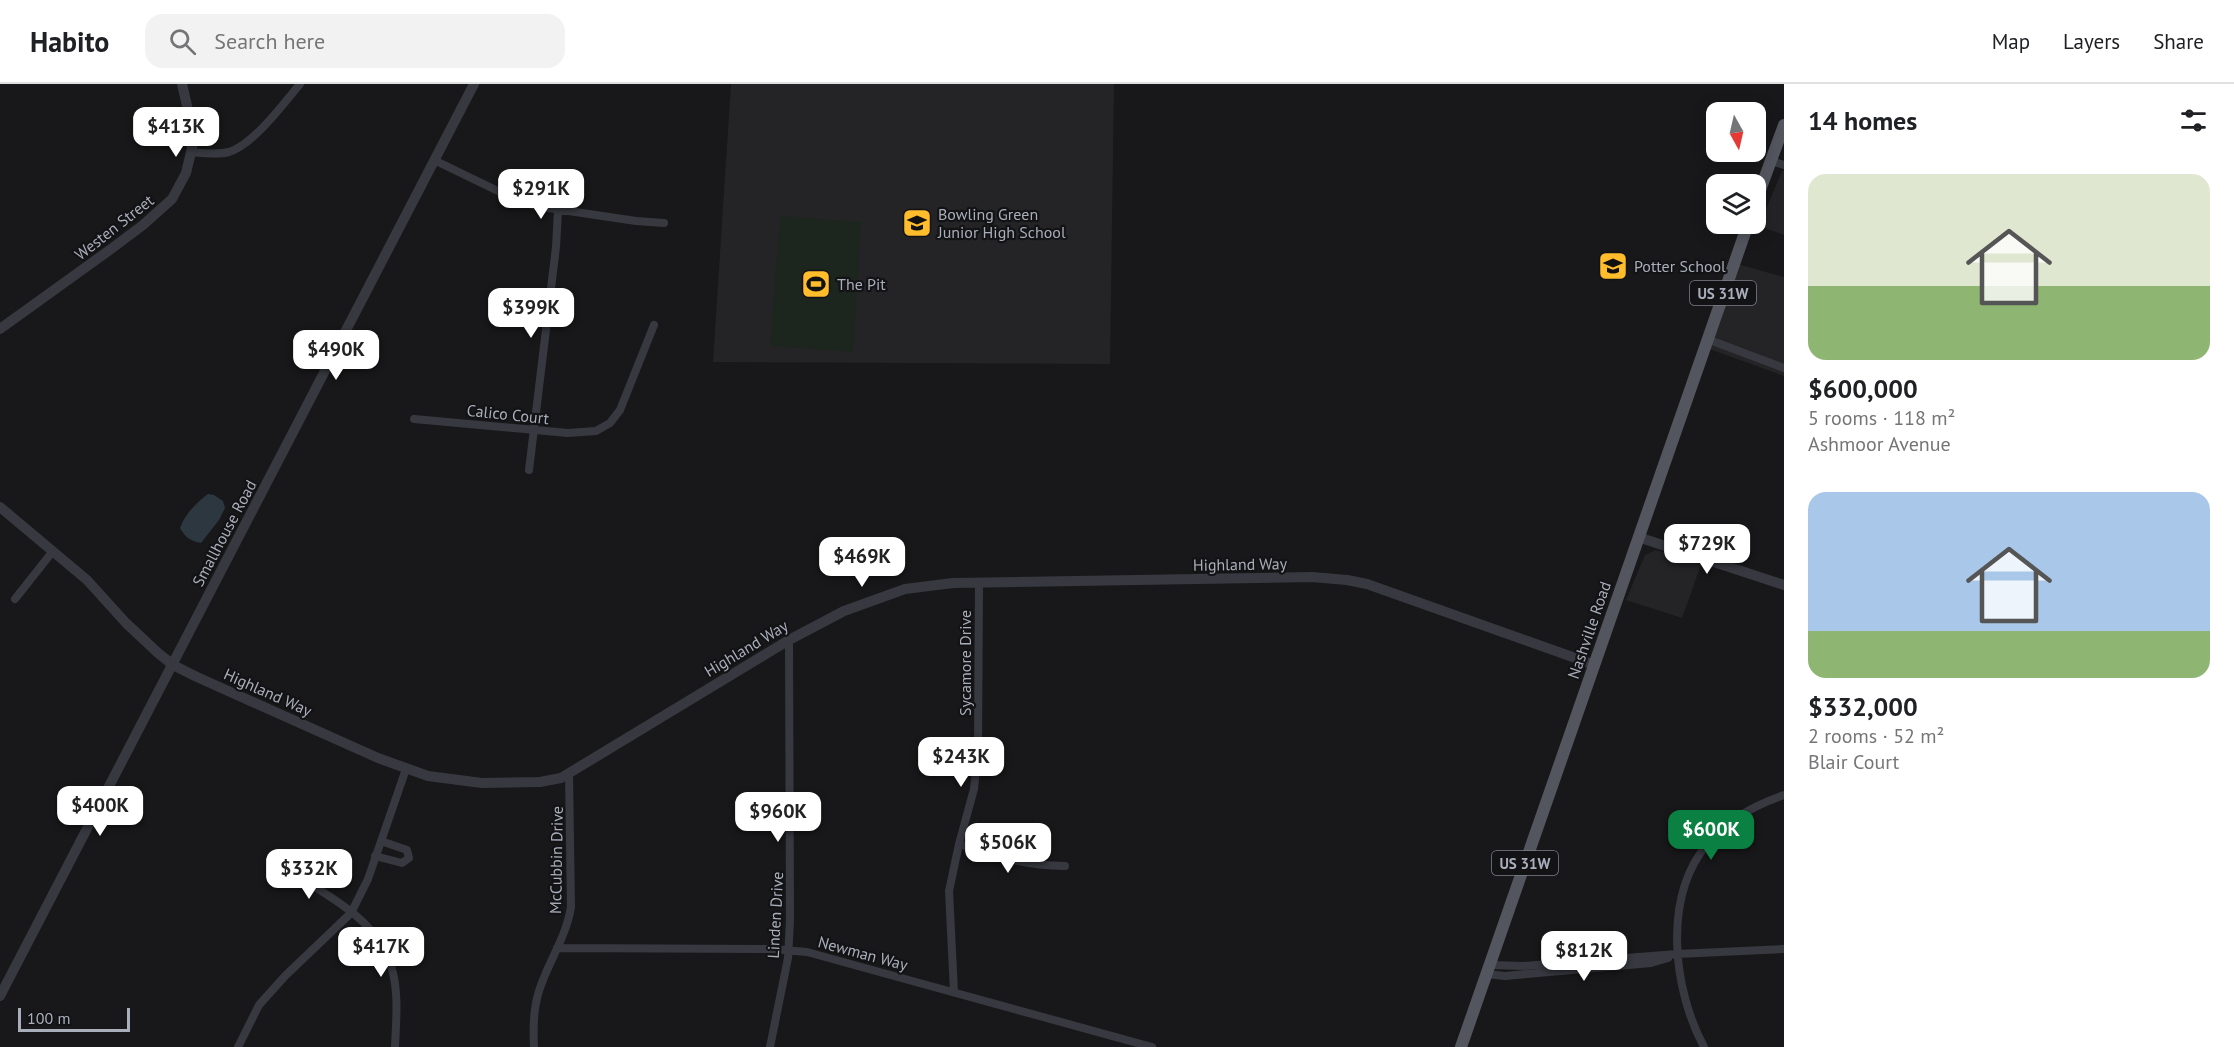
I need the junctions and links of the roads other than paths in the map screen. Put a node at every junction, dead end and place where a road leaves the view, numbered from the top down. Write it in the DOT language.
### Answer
graph roads {
  1 [pos="182,84"];
  2 [pos="300,84"];
  3 [pos="474,84"];
  4 [pos="1784,125"];
  5 [pos="191,152"];
  6 [pos="434,160"];
  7 [pos="1771,161"];
  8 [pos="1784,165"];
  9 [pos="1766,174"];
  10 [pos="558,210"];
  11 [pos="664,223"];
  12 [pos="1744,234"];
  13 [pos="654,325"];
  14 [pos="2,328"];
  15 [pos="1707,339"];
  16 [pos="1784,368"];
  17 [pos="414,419"];
  18 [pos="534,429"];
  19 [pos="529,470"];
  20 [pos="0,507"];
  21 [pos="1638,537"];
  22 [pos="53,551"];
  23 [pos="979,583"];
  24 [pos="1784,585"];
  25 [pos="15,599"];
  26 [pos="789,640"];
  27 [pos="173,665"];
  28 [pos="1595,665"];
  29 [pos="406,769"];
  30 [pos="569,774"];
  31 [pos="1784,795"];
  32 [pos="381,841"];
  33 [pos="959,844"];
  34 [pos="375,856"];
  35 [pos="281,866"];
  36 [pos="1065,866"];
  37 [pos="351,913"];
  38 [pos="557,948"];
  39 [pos="1784,949"];
  40 [pos="788,950"];
  41 [pos="1677,954"];
  42 [pos="1488,970"];
  43 [pos="954,992"];
  44 [pos="0,996"];
  45 [pos="238,1047"];
  46 [pos="395,1047"];
  47 [pos="534,1047"];
  48 [pos="770,1047"];
  49 [pos="1152,1047"];
  50 [pos="1461,1047"];
  51 [pos="1704,1047"];
  1 -- 5 [label="street, Westen Street"];
  2 -- 5 [label="street"];
  3 -- 6 [label="street, Smallhouse Road"];
  4 -- 7 [label="main road"];
  5 -- 14 [label="street, Westen Street"];
  6 -- 10 [label="street"];
  6 -- 27 [label="street, Smallhouse Road"];
  7 -- 8 [label="street"];
  7 -- 9 [label="main road"];
  10 -- 11 [label="street"];
  10 -- 18 [label="street"];
  12 -- 15 [label="main road, Nashville Road / US 31W"];
  13 -- 18 [label="street, Calico Court"];
  15 -- 16 [label="street"];
  15 -- 21 [label="main road, Nashville Road / US 31W"];
  17 -- 18 [label="street, Calico Court"];
  18 -- 19 [label="street"];
  20 -- 22 [label="street, Highland Way"];
  21 -- 24 [label="street"];
  21 -- 28 [label="main road, Nashville Road / US 31W"];
  22 -- 25 [label="street"];
  22 -- 27 [label="street, Highland Way"];
  23 -- 26 [label="street, Highland Way"];
  23 -- 28 [label="street, Highland Way"];
  23 -- 33 [label="street, Sycamore Drive"];
  26 -- 30 [label="street, Highland Way"];
  26 -- 40 [label="street, Linden Drive"];
  27 -- 29 [label="street, Highland Way"];
  27 -- 44 [label="street, Smallhouse Road"];
  28 -- 42 [label="main road, Nashville Road / US 31W"];
  29 -- 30 [label="street, Highland Way"];
  29 -- 32 [label="street"];
  30 -- 38 [label="street, McCubbin Drive"];
  31 -- 41 [label="street"];
  32 -- 34 [label="street"];
  32 -- 34 [label="street"];
  33 -- 36 [label="street"];
  33 -- 43 [label="street, Sycamore Drive"];
  34 -- 37 [label="street"];
  35 -- 37 [label="street"];
  37 -- 45 [label="street"];
  37 -- 46 [label="street"];
  38 -- 40 [label="street, Newman Way"];
  38 -- 47 [label="street, McCubbin Drive"];
  39 -- 41 [label="street"];
  40 -- 43 [label="street, Newman Way"];
  40 -- 48 [label="street, Linden Drive"];
  41 -- 42 [label="street"];
  41 -- 51 [label="street"];
  42 -- 50 [label="main road, Nashville Road / US 31W"];
  43 -- 49 [label="street, Newman Way"];
}
